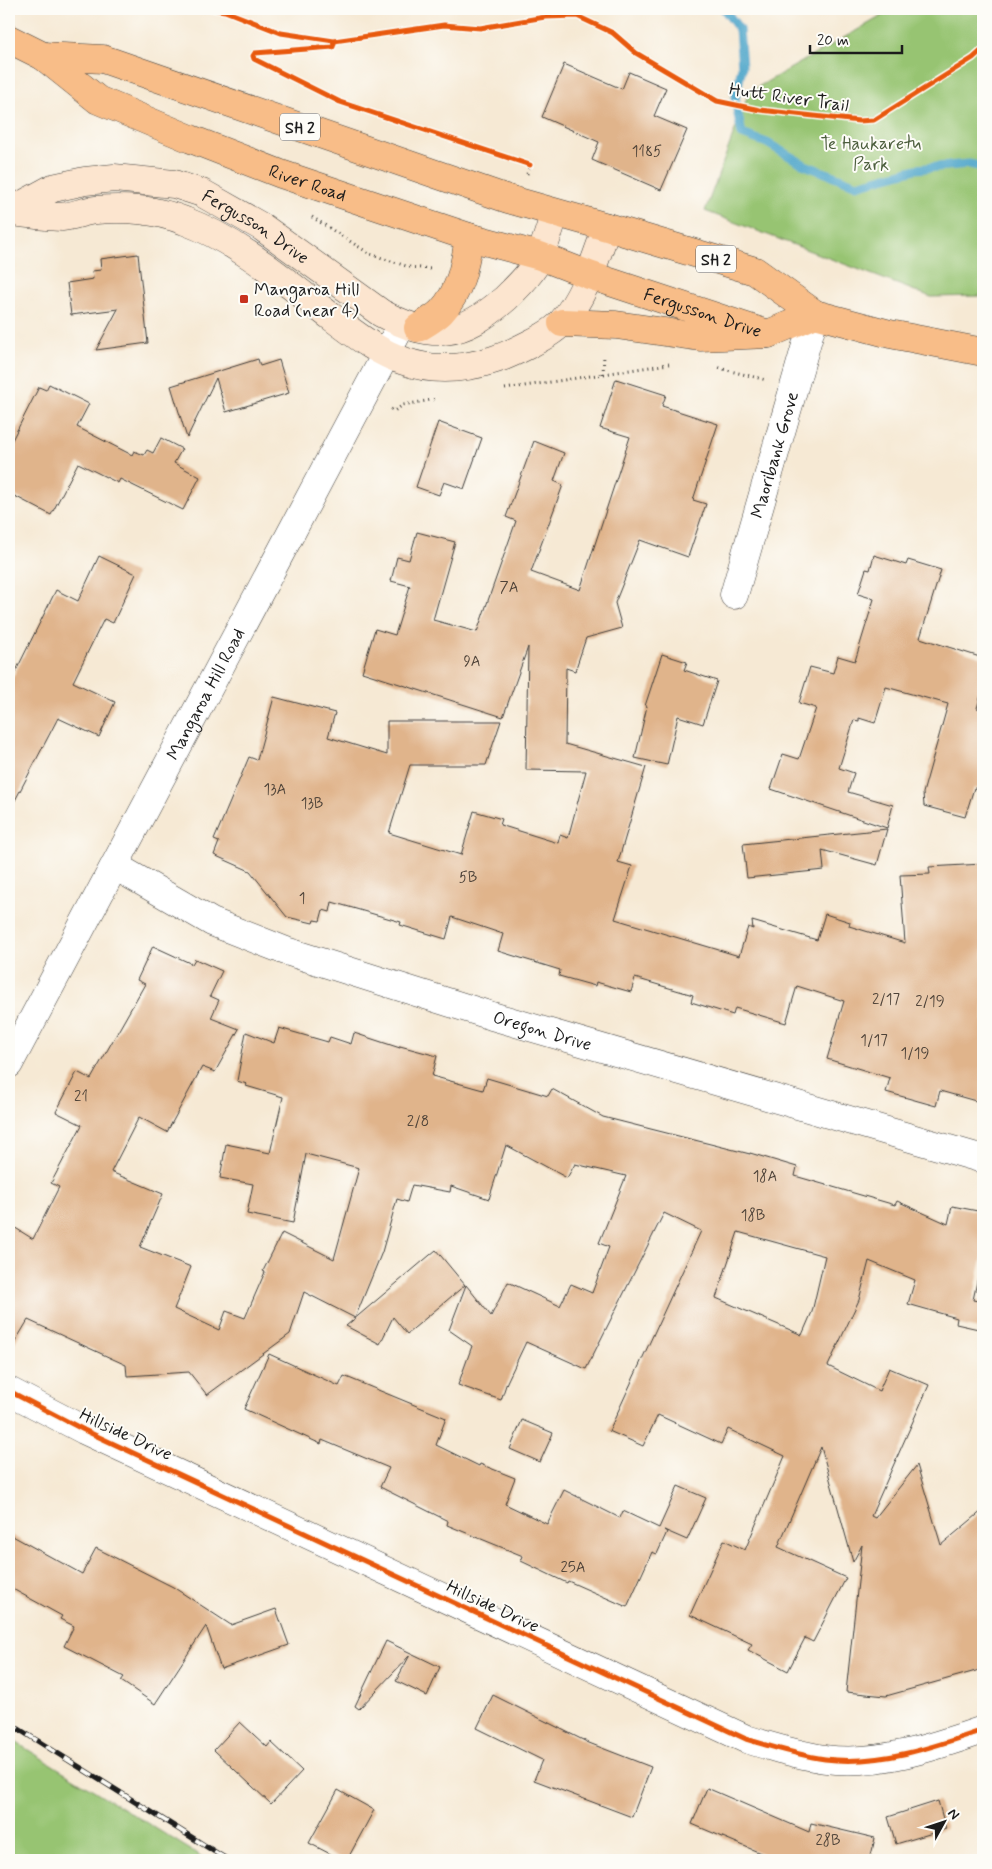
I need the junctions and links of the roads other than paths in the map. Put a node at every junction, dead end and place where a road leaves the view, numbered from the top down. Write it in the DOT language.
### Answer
graph roads {
  1 [pos="9,39"];
  2 [pos="43,56"];
  3 [pos="9,212"];
  4 [pos="555,213"];
  5 [pos="607,227"];
  6 [pos="469,237"];
  7 [pos="540,256"];
  8 [pos="589,275"];
  9 [pos="815,314"];
  10 [pos="562,323"];
  11 [pos="410,326"];
  12 [pos="768,334"];
  13 [pos="983,352"];
  14 [pos="385,354"];
  15 [pos="734,595"];
  16 [pos="115,866"];
  17 [pos="9,1064"];
  18 [pos="983,1159"];
  19 [pos="9,1391"];
  20 [pos="983,1730"];
  1 -- 2 [label="highway, River Road / SH 2"];
  2 -- 4 [label="highway, River Road / SH 2"];
  2 -- 6 [label="highway, River Road / SH 2"];
  3 -- 11 [label="main road, Fergusson Drive"];
  3 -- 14 [label="main road, Fergusson Drive"];
  4 -- 5 [label="highway, SH 2"];
  4 -- 7 [label="main road, Fergusson Drive"];
  5 -- 8 [label="main road, Fergusson Drive"];
  5 -- 9 [label="highway, SH 2"];
  6 -- 7 [label="highway, River Road / SH 2"];
  6 -- 11 [label="highway"];
  7 -- 8 [label="highway, River Road / SH 2"];
  7 -- 11 [label="main road, Fergusson Drive"];
  8 -- 10 [label="main road, Fergusson Drive"];
  8 -- 12 [label="highway, Fergusson Drive / SH 2"];
  9 -- 12 [label="highway, Fergusson Drive"];
  9 -- 13 [label="highway, SH 2"];
  9 -- 15 [label="street, Maoribank Grove"];
  10 -- 12 [label="highway"];
  10 -- 14 [label="main road, Fergusson Drive"];
  11 -- 14 [label="street, Mangaroa Hill Road"];
  14 -- 16 [label="street, Mangaroa Hill Road"];
  16 -- 17 [label="street, Mangaroa Hill Road"];
  16 -- 18 [label="street, Oregon Drive"];
  19 -- 20 [label="street, Hillside Drive"];
}
